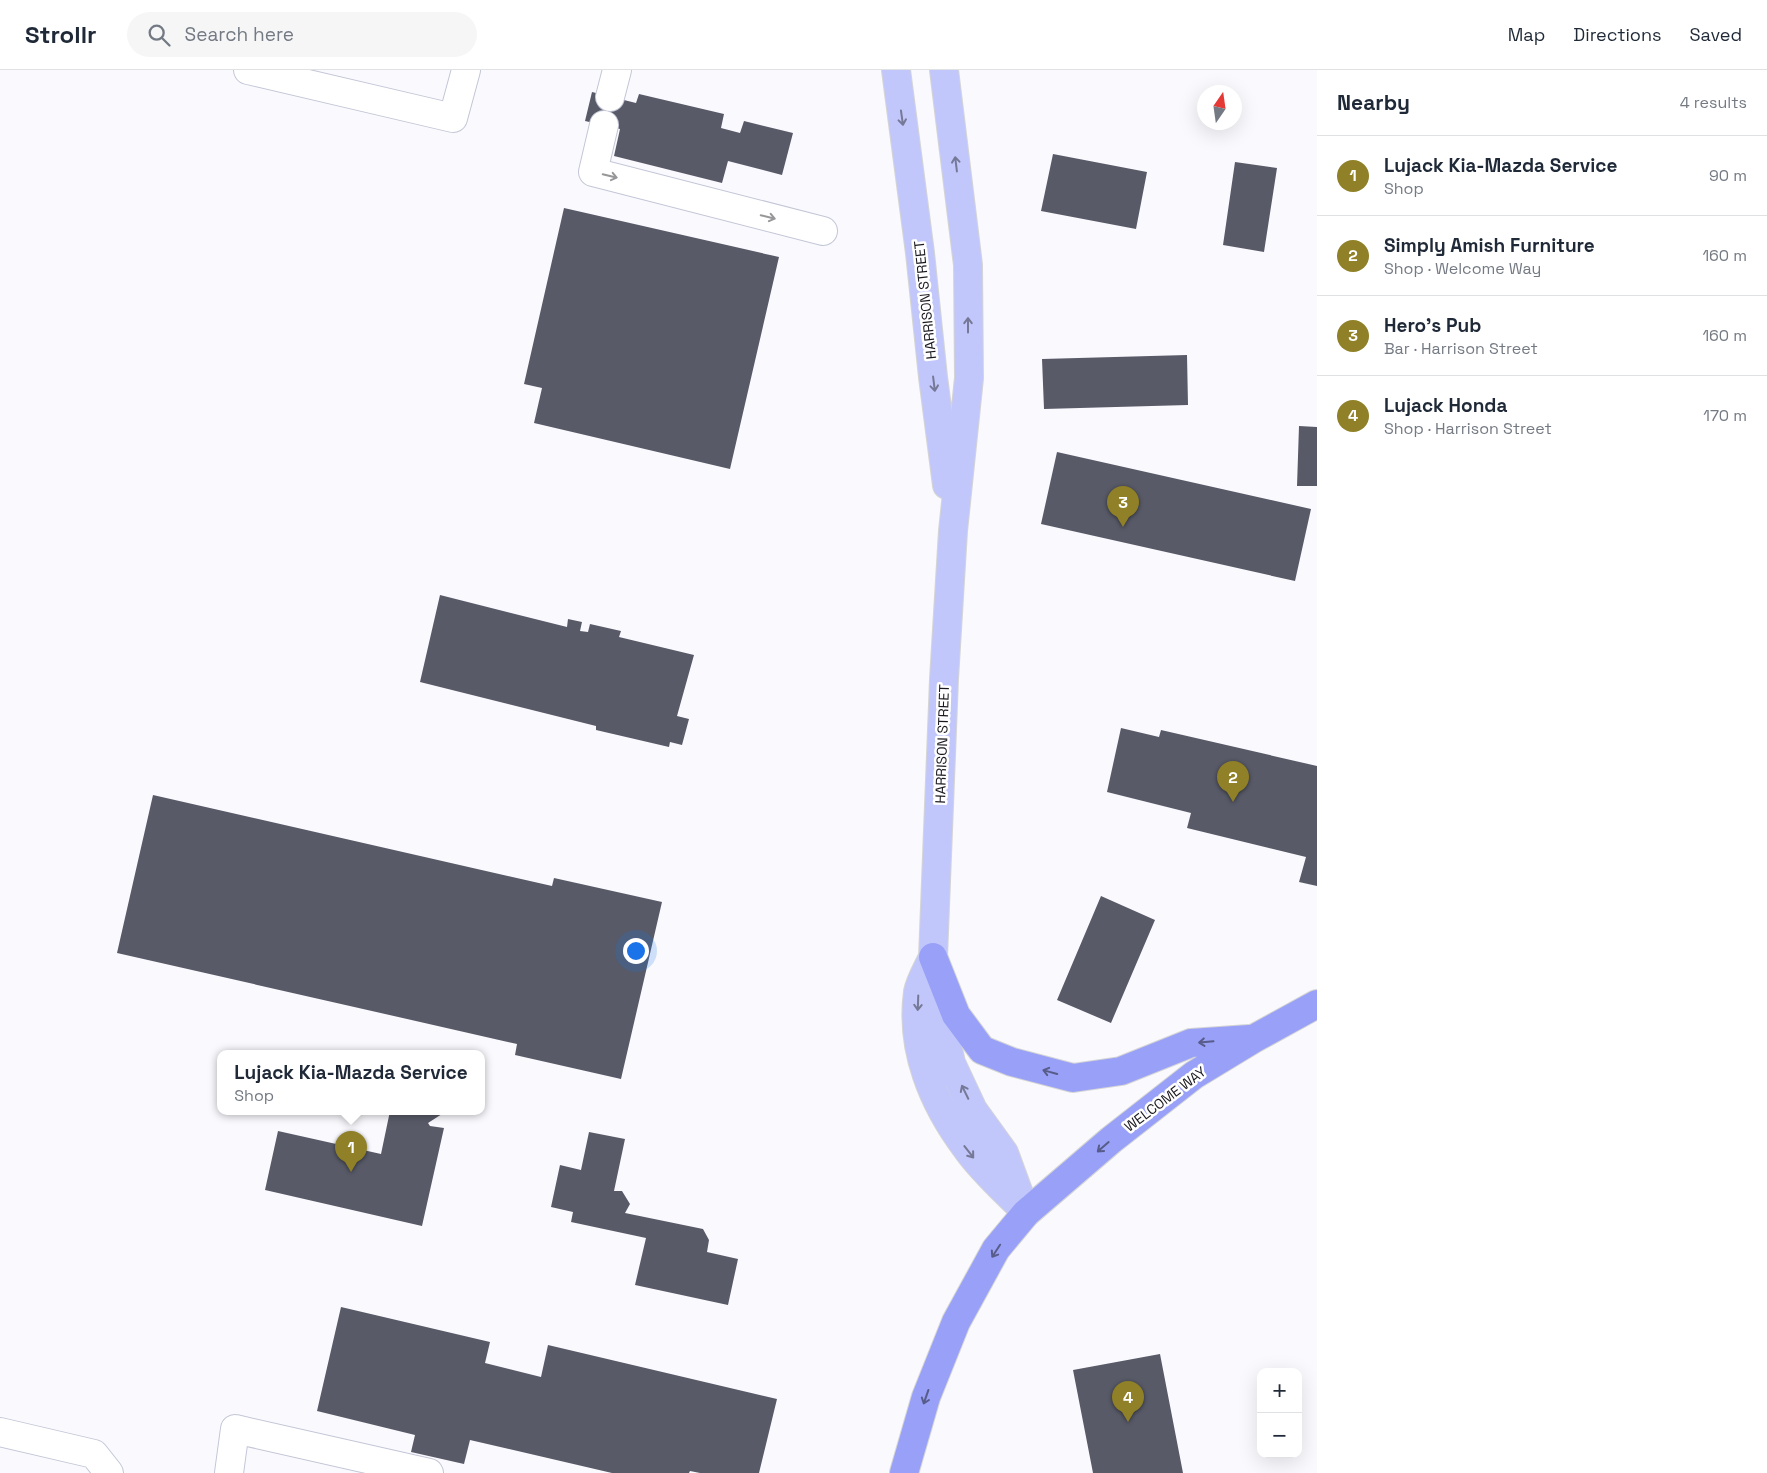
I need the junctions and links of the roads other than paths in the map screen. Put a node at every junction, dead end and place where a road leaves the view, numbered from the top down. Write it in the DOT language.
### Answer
graph roads {
  1 [pos="248,70"];
  2 [pos="466,70"];
  3 [pos="617,70"];
  4 [pos="896,70"];
  5 [pos="944,70"];
  6 [pos="966,70"];
  7 [pos="610,97"];
  8 [pos="950,113"];
  9 [pos="604,125"];
  10 [pos="823,231"];
  11 [pos="953,531"];
  12 [pos="932,957"];
  13 [pos="1317,1004"];
  14 [pos="1255,1038"];
  15 [pos="1026,1213"];
  16 [pos="0,1432"];
  17 [pos="109,1473"];
  18 [pos="229,1473"];
  19 [pos="429,1473"];
  20 [pos="904,1473"];
  1 -- 2 [label="lane"];
  3 -- 7 [label="lane"];
  4 -- 11 [label="main road, HARRISON STREET, one-way"];
  5 -- 8 [label="main road, HARRISON STREET"];
  6 -- 8 [label="main road"];
  11 -- 8 [label="main road, HARRISON STREET, one-way"];
  9 -- 10 [label="lane, one-way"];
  11 -- 12 [label="main road, HARRISON STREET"];
  14 -- 12 [label="highway, one-way"];
  12 -- 15 [label="main road, HARRISON STREET"];
  13 -- 14 [label="highway, WELCOME WAY"];
  14 -- 15 [label="highway, WELCOME WAY, one-way"];
  15 -- 20 [label="highway, one-way"];
  16 -- 17 [label="lane"];
  18 -- 19 [label="lane"];
}
